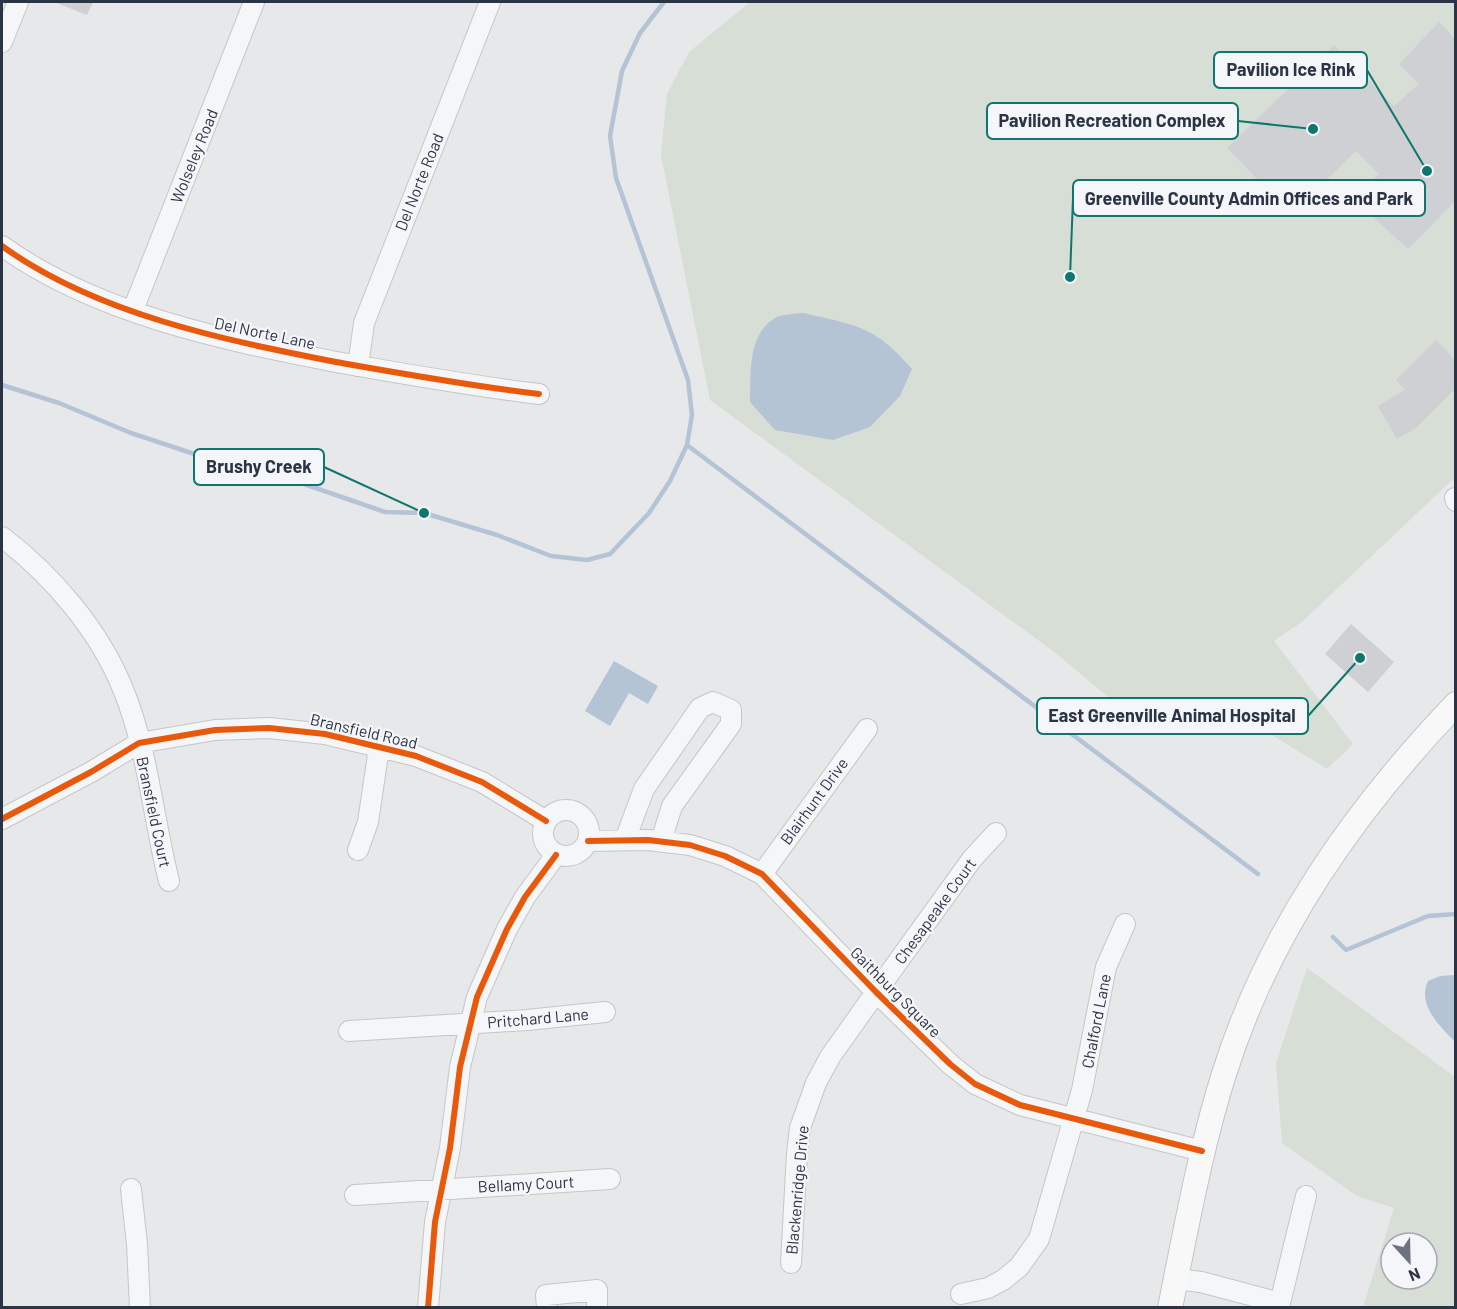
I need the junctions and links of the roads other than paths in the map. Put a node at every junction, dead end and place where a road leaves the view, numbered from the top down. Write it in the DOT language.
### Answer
graph roads {
  1 [pos="18,2"];
  2 [pos="254,2"];
  3 [pos="490,2"];
  4 [pos="2,42"];
  5 [pos="2,246"];
  6 [pos="133,310"];
  7 [pos="358,366"];
  8 [pos="539,394"];
  9 [pos="2,537"];
  10 [pos="1455,704"];
  11 [pos="867,729"];
  12 [pos="139,743"];
  13 [pos="379,748"];
  14 [pos="2,819"];
  15 [pos="546,821"];
  16 [pos="996,832"];
  17 [pos="625,840"];
  18 [pos="588,841"];
  19 [pos="661,841"];
  20 [pos="358,850"];
  21 [pos="556,855"];
  22 [pos="762,874"];
  23 [pos="169,881"];
  24 [pos="1125,924"];
  25 [pos="876,992"];
  26 [pos="605,1012"];
  27 [pos="471,1024"];
  28 [pos="349,1031"];
  29 [pos="1073,1120"];
  30 [pos="1202,1151"];
  31 [pos="610,1179"];
  32 [pos="130,1189"];
  33 [pos="441,1189"];
  34 [pos="355,1195"];
  35 [pos="1306,1196"];
  36 [pos="791,1263"];
  37 [pos="1176,1279"];
  38 [pos="961,1294"];
  39 [pos="140,1308"];
  40 [pos="428,1308"];
  41 [pos="547,1308"];
  42 [pos="597,1308"];
  43 [pos="1170,1308"];
  1 -- 4 [label="street"];
  2 -- 6 [label="street, Wolseley Road"];
  3 -- 7 [label="street, Del Norte Road"];
  5 -- 6 [label="street, Del Norte Lane"];
  6 -- 7 [label="street, Del Norte Lane"];
  7 -- 8 [label="street, Del Norte Lane"];
  9 -- 12 [label="street"];
  10 -- 30 [label="main road"];
  11 -- 22 [label="street, Blairhunt Drive"];
  12 -- 13 [label="street, Bransfield Road"];
  12 -- 14 [label="street, Bransfield Road"];
  12 -- 23 [label="street, Bransfield Court"];
  13 -- 15 [label="street, Bransfield Road"];
  13 -- 20 [label="street"];
  15 -- 18 [label="street"];
  15 -- 21 [label="street"];
  16 -- 25 [label="street, Chesapeake Court"];
  17 -- 18 [label="street, Gaithburg Square"];
  17 -- 19 [label="street, Gaithburg Square"];
  17 -- 19 [label="street"];
  18 -- 21 [label="street"];
  19 -- 22 [label="street, Gaithburg Square"];
  21 -- 27 [label="street"];
  22 -- 25 [label="street, Gaithburg Square"];
  24 -- 29 [label="street, Chalford Lane"];
  25 -- 29 [label="street, Gaithburg Square"];
  25 -- 36 [label="street, Blackenridge Drive"];
  26 -- 27 [label="street, Pritchard Lane"];
  27 -- 28 [label="street, Pritchard Lane"];
  27 -- 33 [label="street"];
  29 -- 30 [label="street, Gaithburg Square"];
  29 -- 38 [label="street, Chalford Lane"];
  30 -- 37 [label="main road"];
  31 -- 33 [label="street, Bellamy Court"];
  32 -- 39 [label="street"];
  33 -- 34 [label="street, Bellamy Court"];
  33 -- 40 [label="street"];
  35 -- 37 [label="street"];
  37 -- 43 [label="main road"];
  41 -- 42 [label="street"];
}
